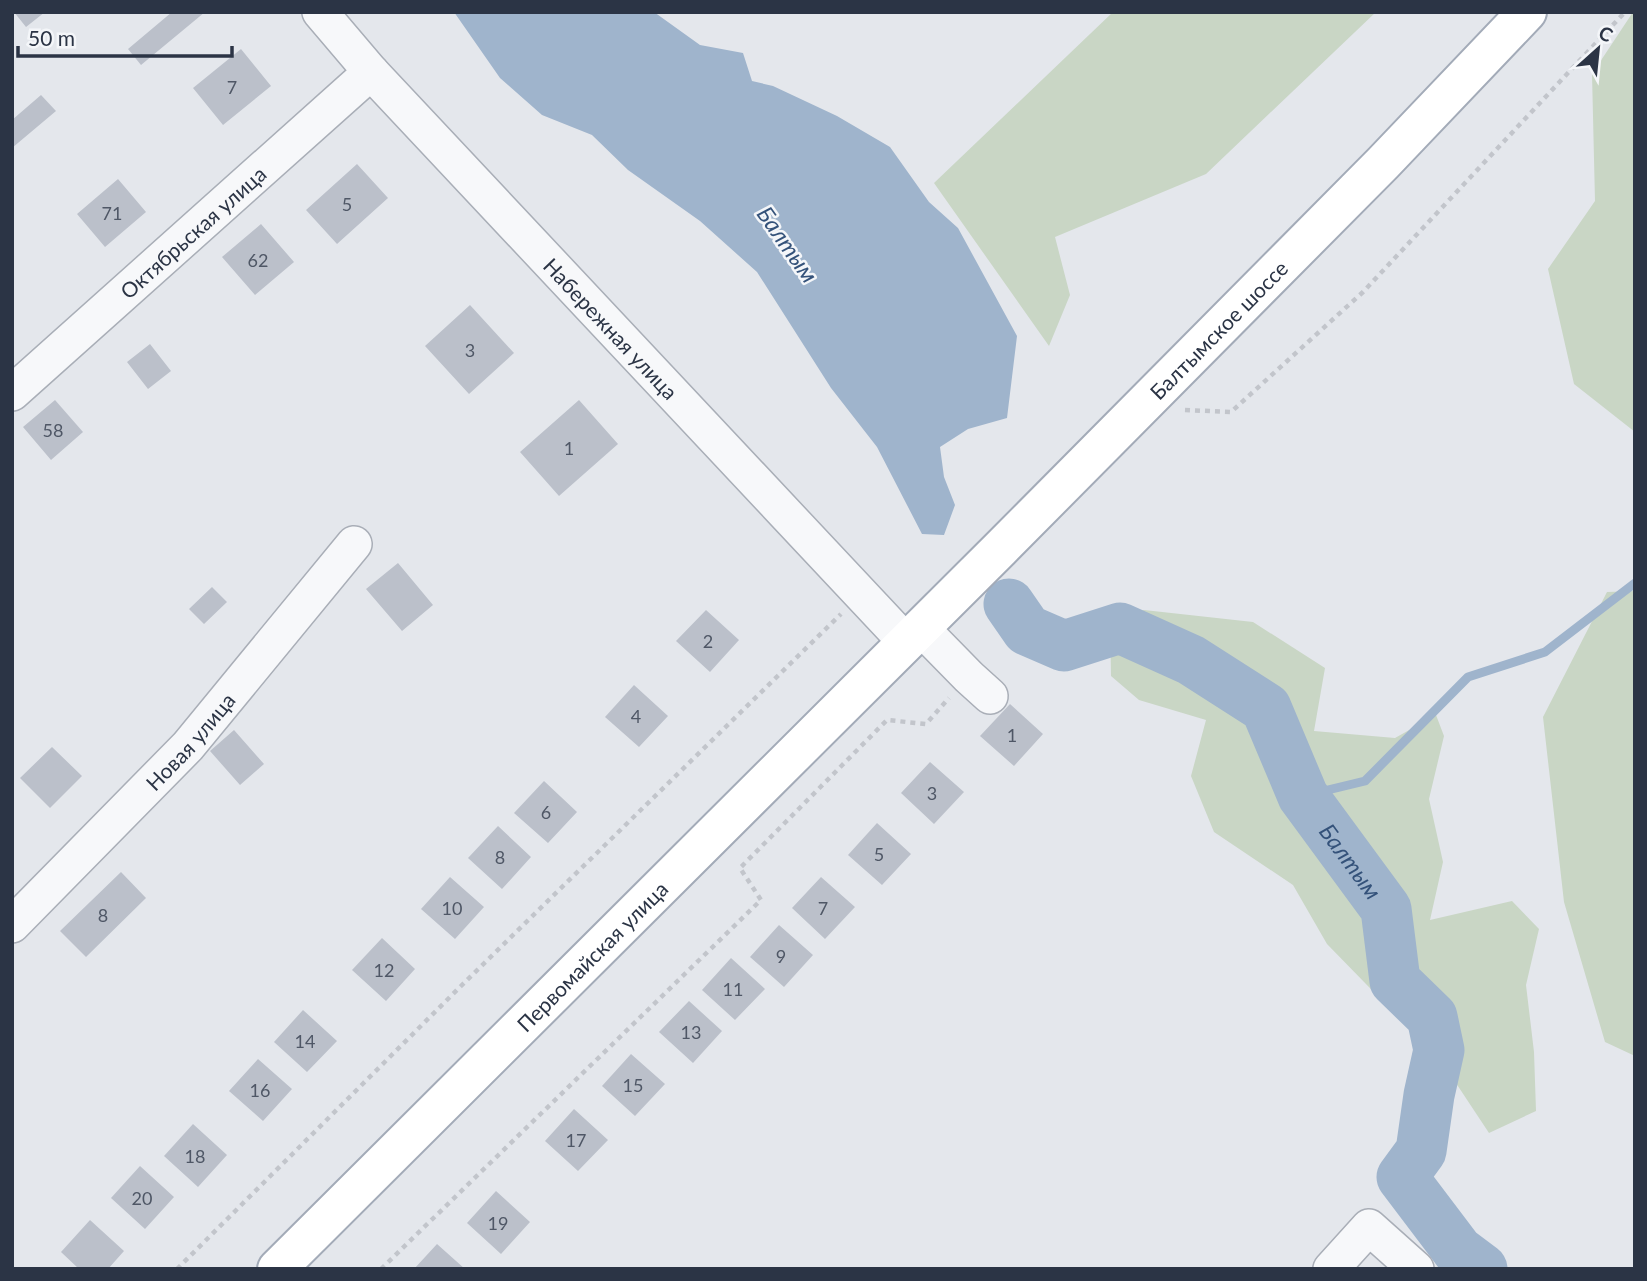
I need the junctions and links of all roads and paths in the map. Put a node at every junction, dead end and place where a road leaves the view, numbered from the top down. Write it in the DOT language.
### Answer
graph roads {
  1 [pos="320,12"];
  2 [pos="1527,12"];
  3 [pos="1625,12"];
  4 [pos="371,72"];
  5 [pos="12,393"];
  6 [pos="1174,410"];
  7 [pos="354,544"];
  8 [pos="862,594"];
  9 [pos="913,634"];
  10 [pos="979,687"];
  11 [pos="12,925"];
  12 [pos="177,1269"];
  13 [pos="277,1269"];
  14 [pos="381,1269"];
  15 [pos="1331,1269"];
  16 [pos="1416,1269"];
  1 -- 4 [label="street, Набережная улица"];
  2 -- 9 [label="main road, Балтымское шоссе"];
  3 -- 6 [label="path"];
  4 -- 5 [label="street, Октябрьская улица"];
  4 -- 8 [label="street, Набережная улица"];
  7 -- 11 [label="street, Новая улица"];
  8 -- 9 [label="street, Набережная улица"];
  8 -- 12 [label="path"];
  9 -- 10 [label="street, Набережная улица"];
  9 -- 13 [label="main road, Первомайская улица"];
  10 -- 14 [label="path"];
  15 -- 16 [label="street"];
}
